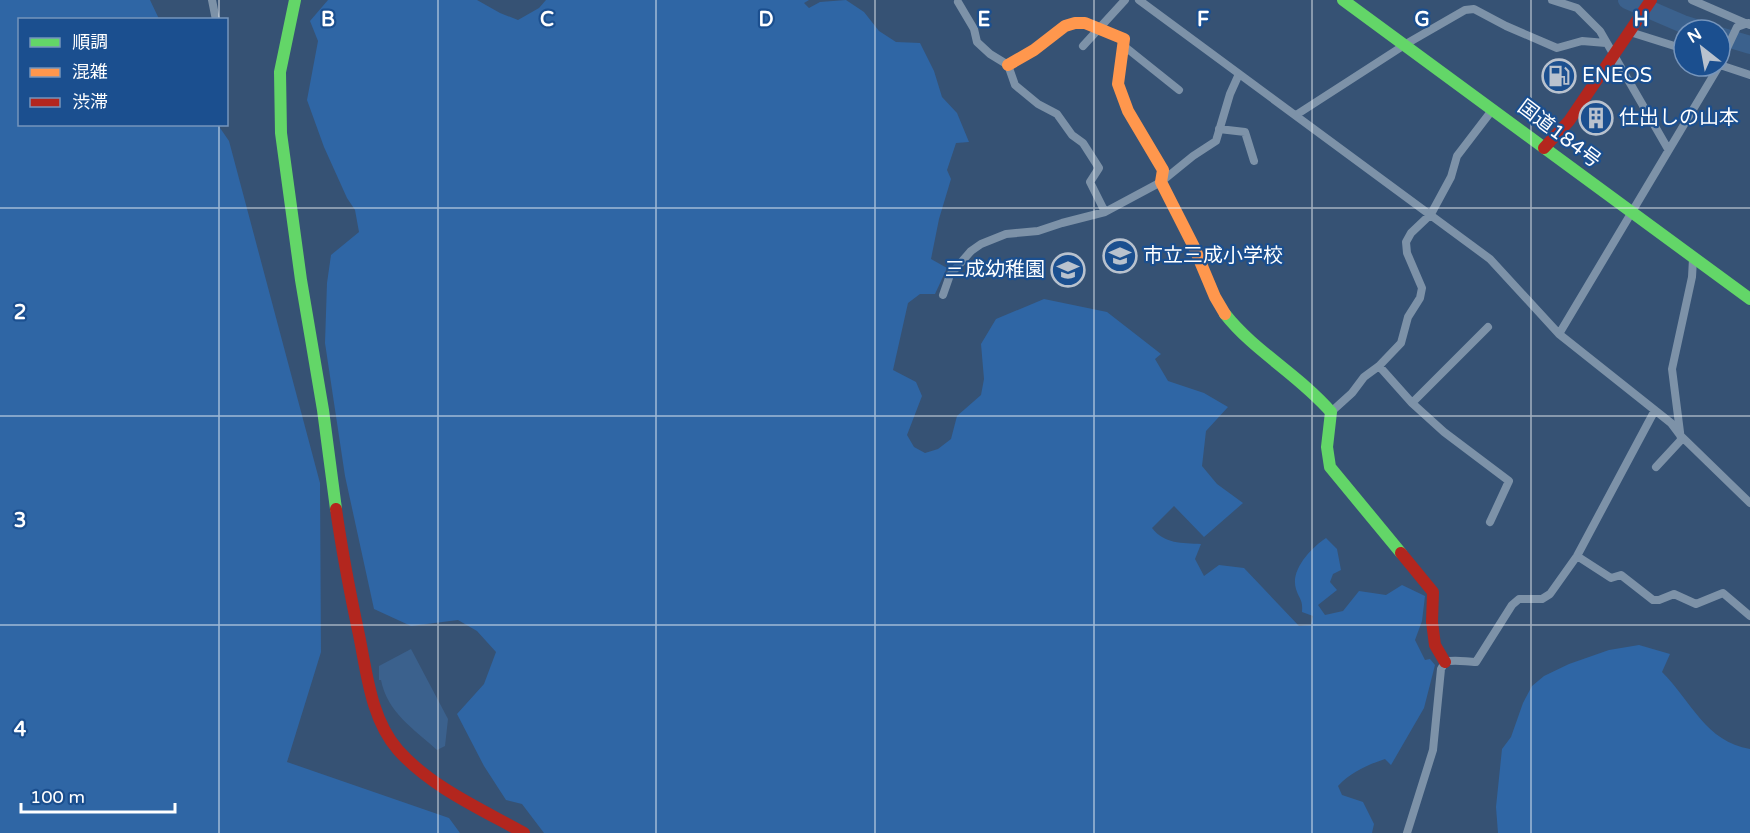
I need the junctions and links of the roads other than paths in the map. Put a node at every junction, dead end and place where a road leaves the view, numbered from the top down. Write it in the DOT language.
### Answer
graph roads {
  1 [pos="212,0"];
  2 [pos="295,0"];
  3 [pos="1125,0"];
  4 [pos="1139,0"];
  5 [pos="1343,0"];
  6 [pos="1552,0"];
  7 [pos="1650,0"];
  8 [pos="1692,0"];
  9 [pos="958,2"];
  10 [pos="216,18"];
  11 [pos="1746,24"];
  12 [pos="1099,28"];
  13 [pos="1632,28"];
  14 [pos="1606,43"];
  15 [pos="1406,44"];
  16 [pos="1672,44"];
  17 [pos="1732,45"];
  18 [pos="1083,46"];
  19 [pos="1124,46"];
  20 [pos="1614,55"];
  21 [pos="1008,65"];
  22 [pos="1732,68"];
  23 [pos="1239,74"];
  24 [pos="1750,75"];
  25 [pos="1711,78"];
  26 [pos="1179,90"];
  27 [pos="1493,109"];
  28 [pos="1296,115"];
  29 [pos="1219,129"];
  30 [pos="1544,148"];
  31 [pos="1668,149"];
  32 [pos="1254,160"];
  33 [pos="1161,182"];
  34 [pos="1105,212"];
  35 [pos="1631,212"];
  36 [pos="1431,214"];
  37 [pos="1693,259"];
  38 [pos="943,295"];
  39 [pos="1750,299"];
  40 [pos="1488,327"];
  41 [pos="1559,334"];
  42 [pos="1379,366"];
  43 [pos="1412,403"];
  44 [pos="1655,410"];
  45 [pos="1331,412"];
  46 [pos="1680,435"];
  47 [pos="1656,467"];
  48 [pos="1750,503"];
  49 [pos="1490,522"];
  50 [pos="1577,556"];
  51 [pos="1750,615"];
  52 [pos="1446,662"];
  53 [pos="524,833"];
  54 [pos="1407,833"];
  1 -- 10 [label="street"];
  2 -- 53 [label="main road"];
  3 -- 12 [label="street"];
  4 -- 23 [label="street"];
  5 -- 15 [label="main road, 国道184号"];
  6 -- 14 [label="street"];
  7 -- 13 [label="main road"];
  8 -- 11 [label="street"];
  9 -- 21 [label="street"];
  11 -- 17 [label="street"];
  12 -- 18 [label="street"];
  12 -- 19 [label="main road"];
  12 -- 21 [label="main road"];
  13 -- 16 [label="street"];
  13 -- 20 [label="main road"];
  14 -- 15 [label="street"];
  14 -- 20 [label="street"];
  15 -- 27 [label="main road, 国道184号"];
  15 -- 28 [label="street"];
  19 -- 26 [label="street"];
  19 -- 33 [label="main road"];
  20 -- 30 [label="main road"];
  20 -- 31 [label="street"];
  21 -- 34 [label="street"];
  22 -- 24 [label="street"];
  23 -- 28 [label="street"];
  23 -- 29 [label="street"];
  25 -- 31 [label="street"];
  27 -- 30 [label="main road, 国道184号"];
  27 -- 36 [label="street"];
  28 -- 36 [label="street"];
  29 -- 32 [label="street"];
  29 -- 33 [label="street"];
  30 -- 35 [label="main road, 国道184号"];
  31 -- 35 [label="street"];
  33 -- 34 [label="street"];
  33 -- 45 [label="main road"];
  34 -- 38 [label="street"];
  35 -- 37 [label="main road, 国道184号"];
  35 -- 41 [label="street"];
  36 -- 41 [label="street"];
  36 -- 42 [label="street"];
  37 -- 39 [label="main road, 国道184号"];
  37 -- 46 [label="street"];
  40 -- 43 [label="street"];
  41 -- 44 [label="street"];
  42 -- 43 [label="street"];
  42 -- 45 [label="street"];
  43 -- 49 [label="street"];
  44 -- 46 [label="street"];
  44 -- 50 [label="street"];
  45 -- 52 [label="main road"];
  46 -- 47 [label="street"];
  46 -- 48 [label="street"];
  50 -- 51 [label="street"];
  50 -- 52 [label="street"];
  52 -- 54 [label="street"];
}
